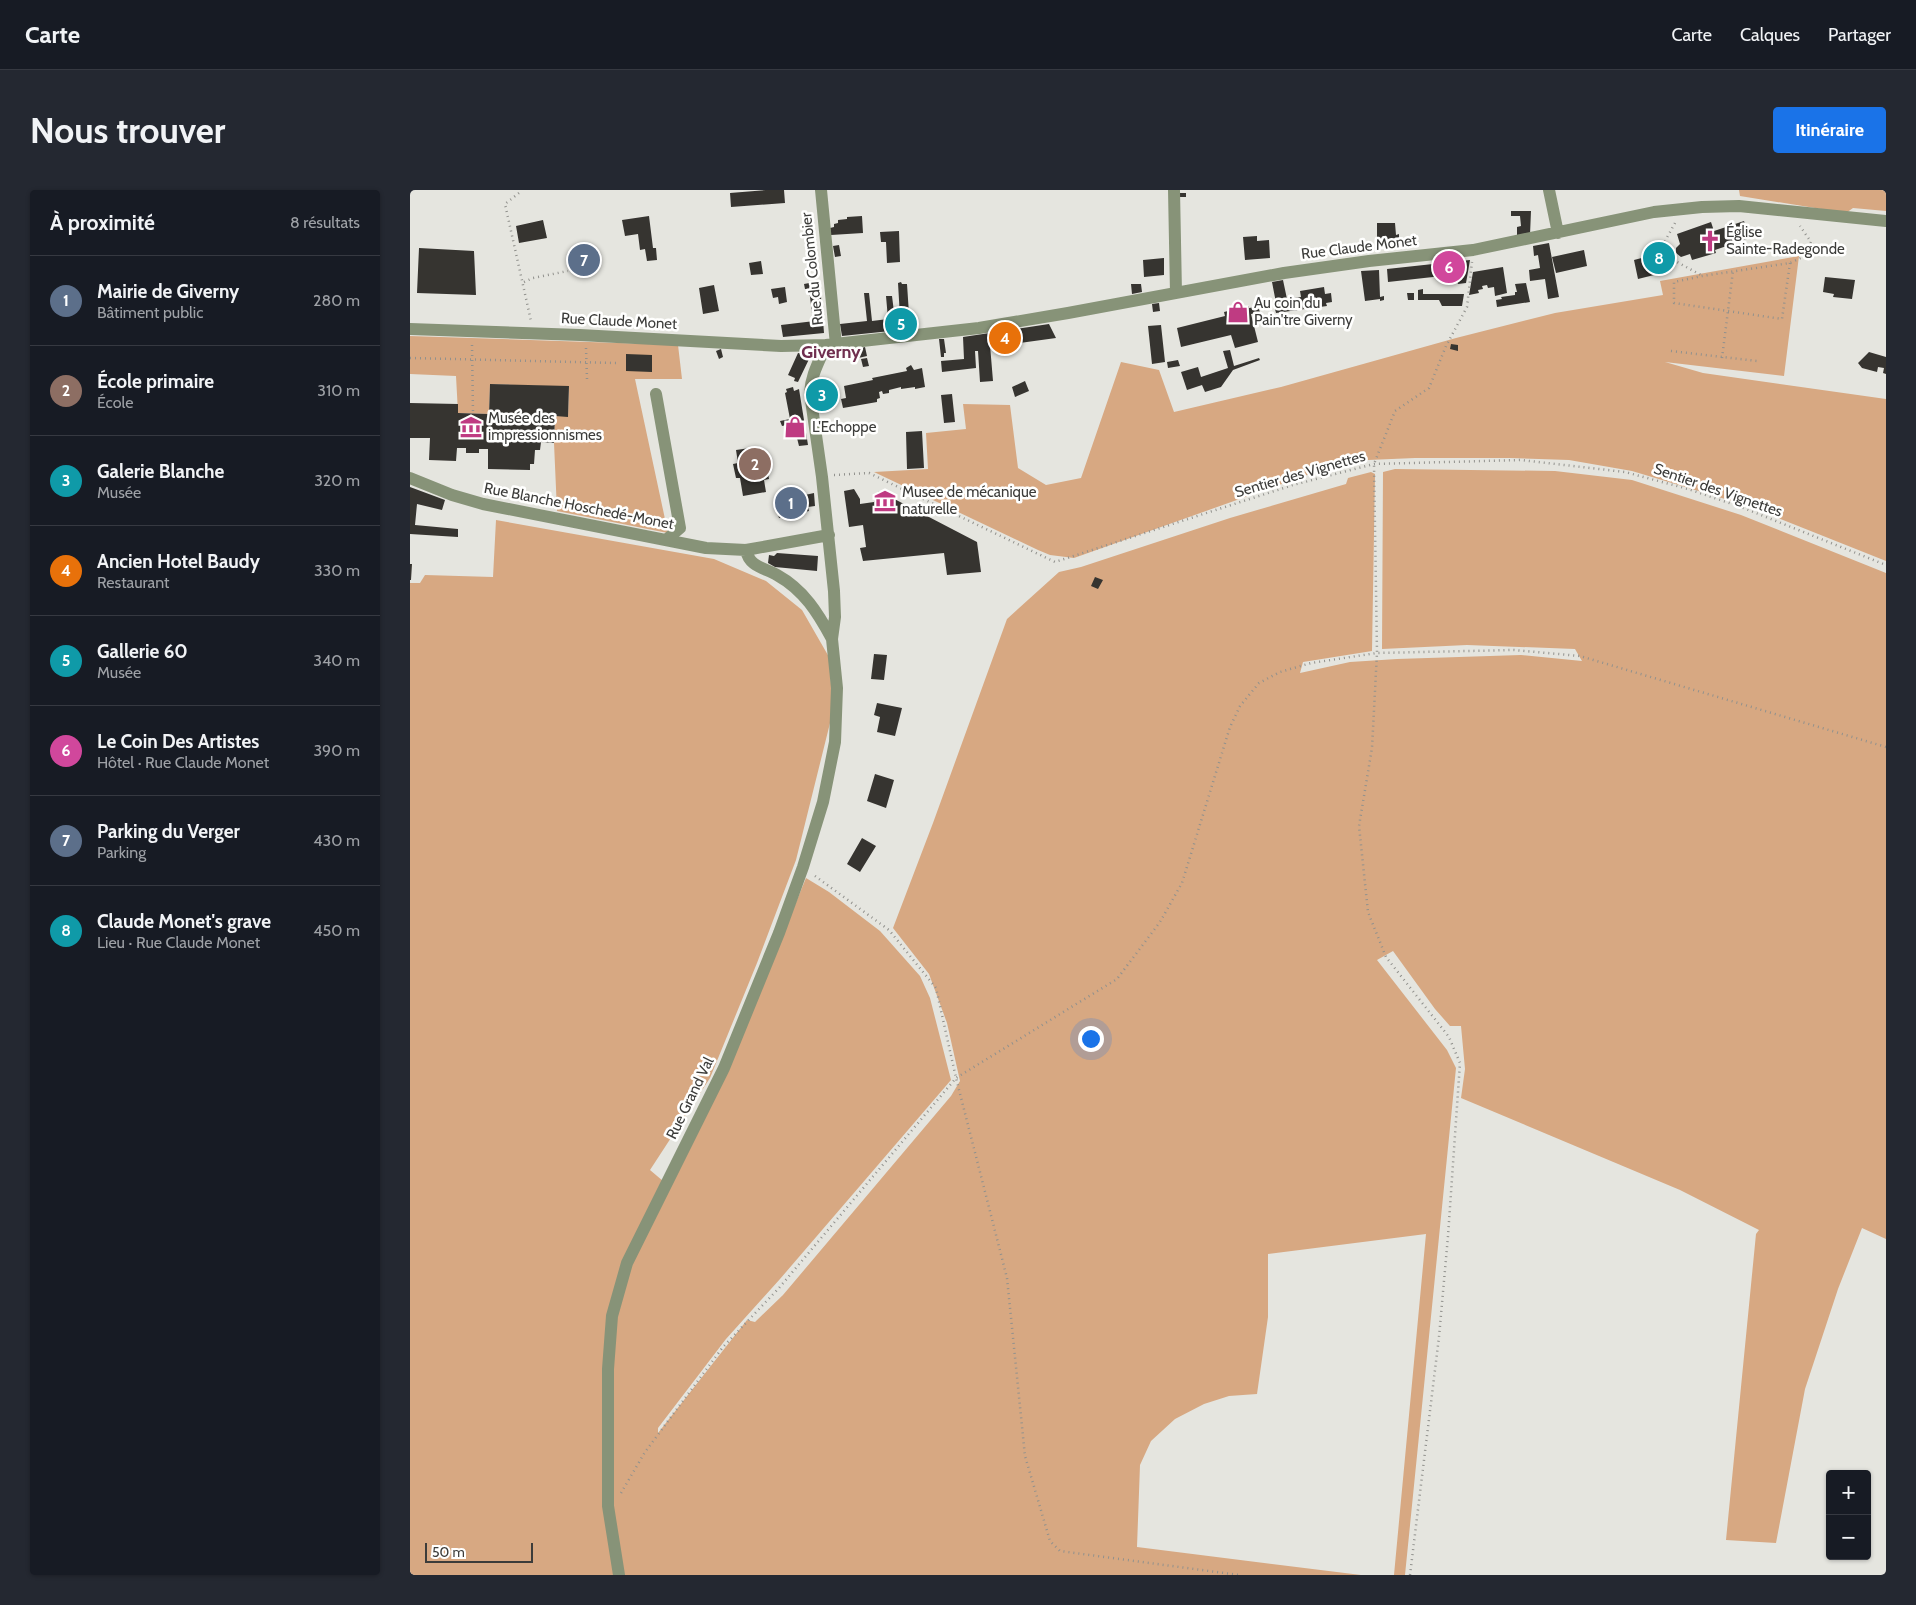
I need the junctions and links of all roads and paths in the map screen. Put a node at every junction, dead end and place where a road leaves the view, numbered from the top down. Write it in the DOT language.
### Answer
graph roads {
  1 [pos="821,190"];
  2 [pos="1174,190"];
  3 [pos="1549,190"];
  4 [pos="519,193"];
  5 [pos="1670,221"];
  6 [pos="1886,221"];
  7 [pos="1796,222"];
  8 [pos="1558,233"];
  9 [pos="1473,250"];
  10 [pos="1790,263"];
  11 [pos="568,271"];
  12 [pos="1733,271"];
  13 [pos="1702,276"];
  14 [pos="524,282"];
  15 [pos="1176,293"];
  16 [pos="1728,311"];
  17 [pos="410,329"];
  18 [pos="472,331"];
  19 [pos="531,333"];
  20 [pos="586,335"];
  21 [pos="831,345"];
  22 [pos="1671,351"];
  23 [pos="410,358"];
  24 [pos="1722,358"];
  25 [pos="472,360"];
  26 [pos="1757,361"];
  27 [pos="586,362"];
  28 [pos="616,363"];
  29 [pos="587,379"];
  30 [pos="656,394"];
  31 [pos="473,413"];
  32 [pos="1374,464"];
  33 [pos="822,477"];
  34 [pos="410,478"];
  35 [pos="829,535"];
  36 [pos="666,540"];
  37 [pos="746,550"];
  38 [pos="1886,565"];
  39 [pos="832,639"];
  40 [pos="1377,653"];
  41 [pos="1886,748"];
  42 [pos="803,867"];
  43 [pos="956,1078"];
  44 [pos="608,1506"];
  45 [pos="619,1575"];
  46 [pos="1239,1575"];
  47 [pos="1410,1575"];
  1 -- 21 [label="street, Rue du Colombier"];
  2 -- 15 [label="street"];
  3 -- 8 [label="street"];
  4 -- 14 [label="path"];
  5 -- 13 [label="path"];
  6 -- 8 [label="street, Rue Claude Monet"];
  7 -- 10 [label="path"];
  8 -- 9 [label="street, Rue Claude Monet"];
  9 -- 15 [label="street, Rue Claude Monet"];
  9 -- 32 [label="path"];
  10 -- 12 [label="path"];
  10 -- 16 [label="path"];
  11 -- 14 [label="path"];
  12 -- 13 [label="path"];
  12 -- 16 [label="path"];
  13 -- 16 [label="path"];
  14 -- 19 [label="path"];
  15 -- 21 [label="street, Rue Claude Monet"];
  16 -- 24 [label="path"];
  17 -- 18 [label="street, Rue Claude Monet"];
  18 -- 19 [label="street, Rue Claude Monet"];
  18 -- 25 [label="path"];
  19 -- 20 [label="street, Rue Claude Monet"];
  20 -- 21 [label="street, Rue Claude Monet"];
  20 -- 27 [label="path"];
  21 -- 33 [label="street"];
  22 -- 24 [label="path"];
  23 -- 25 [label="path"];
  24 -- 26 [label="path"];
  25 -- 27 [label="path"];
  25 -- 31 [label="path"];
  27 -- 28 [label="path"];
  27 -- 29 [label="path"];
  30 -- 36 [label="street"];
  32 -- 33 [label="path, Sentier des Vignettes"];
  32 -- 38 [label="path, Sentier des Vignettes"];
  32 -- 40 [label="path"];
  33 -- 35 [label="street"];
  34 -- 36 [label="street, Rue Blanche Hoschedé-Monet"];
  35 -- 37 [label="street, Rue Blanche Hoschedé-Monet"];
  35 -- 39 [label="street"];
  36 -- 37 [label="street, Rue Blanche Hoschedé-Monet"];
  37 -- 39 [label="street"];
  39 -- 42 [label="street, Rue Grand Val"];
  40 -- 41 [label="path"];
  40 -- 43 [label="path"];
  40 -- 47 [label="path"];
  42 -- 43 [label="path"];
  42 -- 44 [label="street, Rue Grand Val"];
  43 -- 44 [label="path"];
  43 -- 46 [label="path"];
  44 -- 45 [label="street, Rue Grand Val"];
}
